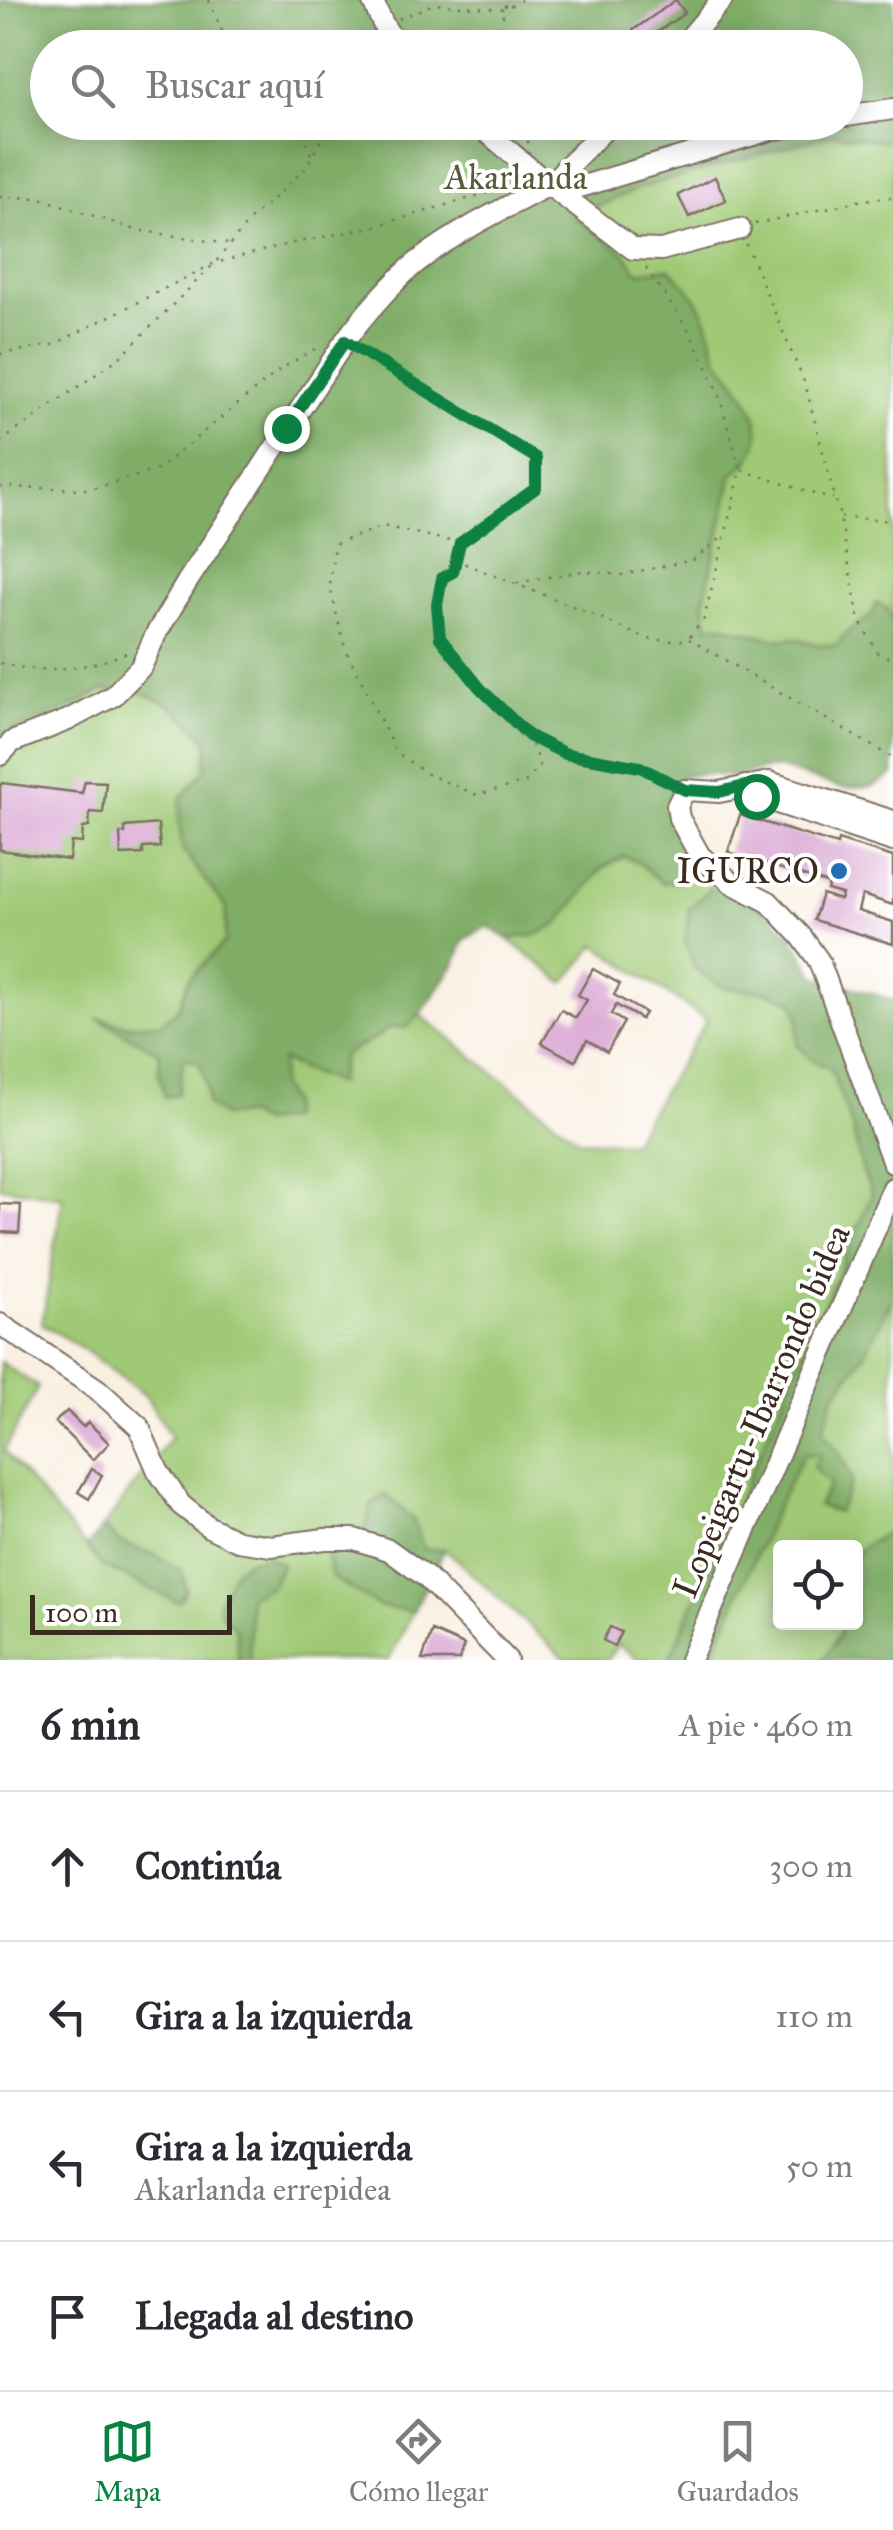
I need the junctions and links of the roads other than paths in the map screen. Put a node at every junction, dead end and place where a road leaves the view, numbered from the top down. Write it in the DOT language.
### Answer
graph roads {
  1 [pos="372,0"];
  2 [pos="722,0"];
  3 [pos="387,30"];
  4 [pos="697,30"];
  5 [pos="893,109"];
  6 [pos="863,113"];
  7 [pos="496,140"];
  8 [pos="594,140"];
  9 [pos="738,140"];
  10 [pos="549,185"];
  11 [pos="740,229"];
  12 [pos="0,755"];
  13 [pos="745,786"];
  14 [pos="719,792"];
  15 [pos="893,821"];
  16 [pos="817,830"];
  17 [pos="893,840"];
  18 [pos="893,1164"];
  19 [pos="893,1188"];
  20 [pos="0,1324"];
  21 [pos="507,1660"];
  22 [pos="690,1660"];
  1 -- 3 [label="street"];
  2 -- 4 [label="street"];
  5 -- 6 [label="street"];
  7 -- 10 [label="street"];
  8 -- 10 [label="street"];
  9 -- 10 [label="street"];
  10 -- 11 [label="street"];
  10 -- 12 [label="street"];
  13 -- 14 [label="street"];
  13 -- 15 [label="street"];
  13 -- 17 [label="street"];
  14 -- 16 [label="street"];
  14 -- 18 [label="street"];
  19 -- 22 [label="street, Lopeigartu-Ibarrondo bidea"];
  20 -- 21 [label="street"];
}
